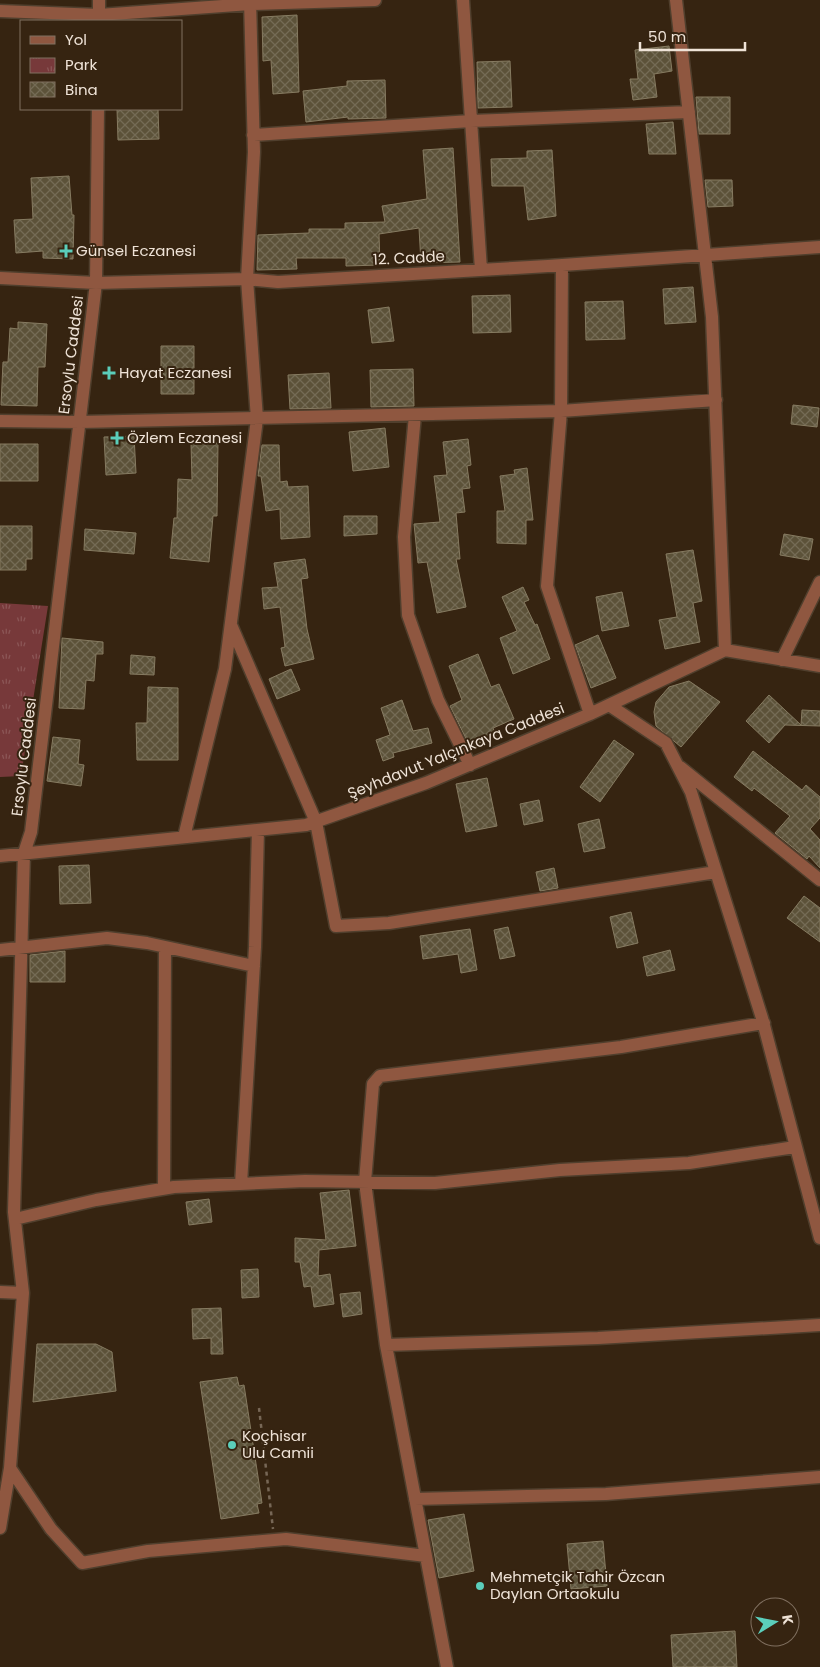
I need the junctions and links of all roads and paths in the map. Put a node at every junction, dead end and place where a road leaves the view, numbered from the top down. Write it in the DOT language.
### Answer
graph roads {
  1 [pos="99,0"];
  2 [pos="375,0"];
  3 [pos="463,0"];
  4 [pos="676,0"];
  5 [pos="250,2"];
  6 [pos="0,11"];
  7 [pos="99,18"];
  8 [pos="98,110"];
  9 [pos="689,112"];
  10 [pos="471,121"];
  11 [pos="253,135"];
  12 [pos="820,248"];
  13 [pos="706,255"];
  14 [pos="562,265"];
  15 [pos="482,270"];
  16 [pos="0,278"];
  17 [pos="247,279"];
  18 [pos="96,282"];
  19 [pos="716,400"];
  20 [pos="561,411"];
  21 [pos="415,415"];
  22 [pos="257,419"];
  23 [pos="0,421"];
  24 [pos="80,422"];
  25 [pos="820,582"];
  26 [pos="231,625"];
  27 [pos="725,650"];
  28 [pos="782,660"];
  29 [pos="820,666"];
  30 [pos="609,705"];
  31 [pos="590,714"];
  32 [pos="676,764"];
  33 [pos="470,765"];
  34 [pos="316,822"];
  35 [pos="258,830"];
  36 [pos="184,837"];
  37 [pos="24,853"];
  38 [pos="0,856"];
  39 [pos="716,872"];
  40 [pos="820,880"];
  41 [pos="21,946"];
  42 [pos="165,948"];
  43 [pos="0,950"];
  44 [pos="254,966"];
  45 [pos="764,1023"];
  46 [pos="795,1146"];
  47 [pos="366,1182"];
  48 [pos="240,1184"];
  49 [pos="164,1188"];
  50 [pos="15,1219"];
  51 [pos="820,1238"];
  52 [pos="0,1292"];
  53 [pos="23,1293"];
  54 [pos="820,1326"];
  55 [pos="386,1346"];
  56 [pos="259,1408"];
  57 [pos="10,1468"];
  58 [pos="820,1477"];
  59 [pos="415,1499"];
  60 [pos="0,1528"];
  61 [pos="274,1540"];
  62 [pos="426,1556"];
  63 [pos="447,1667"];
  1 -- 7 [label="street"];
  2 -- 5 [label="street"];
  3 -- 10 [label="street"];
  4 -- 9 [label="street"];
  5 -- 7 [label="street"];
  5 -- 11 [label="street"];
  6 -- 7 [label="street"];
  8 -- 18 [label="street, Ersoylu Caddesi"];
  9 -- 10 [label="street"];
  9 -- 13 [label="street"];
  10 -- 11 [label="street"];
  10 -- 15 [label="street"];
  11 -- 17 [label="street"];
  12 -- 13 [label="street, 12. Cadde"];
  13 -- 14 [label="street, 12. Cadde"];
  13 -- 19 [label="street"];
  14 -- 15 [label="street, 12. Cadde"];
  14 -- 20 [label="street"];
  15 -- 17 [label="street, 12. Cadde"];
  16 -- 18 [label="street, 12. Cadde"];
  17 -- 18 [label="street, 12. Cadde"];
  17 -- 22 [label="street"];
  18 -- 24 [label="street, Ersoylu Caddesi"];
  19 -- 20 [label="street"];
  19 -- 27 [label="street"];
  20 -- 21 [label="street"];
  20 -- 31 [label="street"];
  21 -- 22 [label="street"];
  21 -- 33 [label="street"];
  22 -- 24 [label="street"];
  22 -- 26 [label="street"];
  23 -- 24 [label="street"];
  24 -- 37 [label="street, Ersoylu Caddesi"];
  25 -- 28 [label="street"];
  26 -- 34 [label="street"];
  26 -- 36 [label="street"];
  27 -- 28 [label="street"];
  27 -- 30 [label="street, Şeyhdavut Yalçınkaya Caddesi"];
  28 -- 29 [label="street"];
  30 -- 31 [label="street, Şeyhdavut Yalçınkaya Caddesi"];
  30 -- 32 [label="street"];
  31 -- 33 [label="street, Şeyhdavut Yalçınkaya Caddesi"];
  32 -- 39 [label="street"];
  32 -- 40 [label="street"];
  33 -- 34 [label="street, Şeyhdavut Yalçınkaya Caddesi"];
  34 -- 35 [label="street, Şeyhdavut Yalçınkaya Caddesi"];
  34 -- 39 [label="street"];
  35 -- 36 [label="street, Şeyhdavut Yalçınkaya Caddesi"];
  35 -- 44 [label="street"];
  36 -- 37 [label="street, Şeyhdavut Yalçınkaya Caddesi"];
  37 -- 38 [label="street, Şeyhdavut Yalçınkaya Caddesi"];
  37 -- 41 [label="street, Ersoylu Caddesi"];
  39 -- 45 [label="street"];
  41 -- 42 [label="street"];
  41 -- 43 [label="street"];
  41 -- 50 [label="street, Ersoylu Caddesi"];
  42 -- 44 [label="street"];
  42 -- 49 [label="street"];
  44 -- 48 [label="street"];
  45 -- 46 [label="street"];
  45 -- 47 [label="street"];
  46 -- 47 [label="street"];
  46 -- 51 [label="street"];
  47 -- 48 [label="street"];
  47 -- 55 [label="street"];
  48 -- 49 [label="street"];
  49 -- 50 [label="street"];
  50 -- 53 [label="street, Ersoylu Caddesi"];
  52 -- 53 [label="street"];
  53 -- 57 [label="street, Ersoylu Caddesi"];
  54 -- 55 [label="street"];
  55 -- 59 [label="street"];
  56 -- 61 [label="path"];
  57 -- 60 [label="street, Ersoylu Caddesi"];
  57 -- 61 [label="street"];
  58 -- 59 [label="street"];
  59 -- 62 [label="street"];
  61 -- 62 [label="street"];
  62 -- 63 [label="street"];
}
